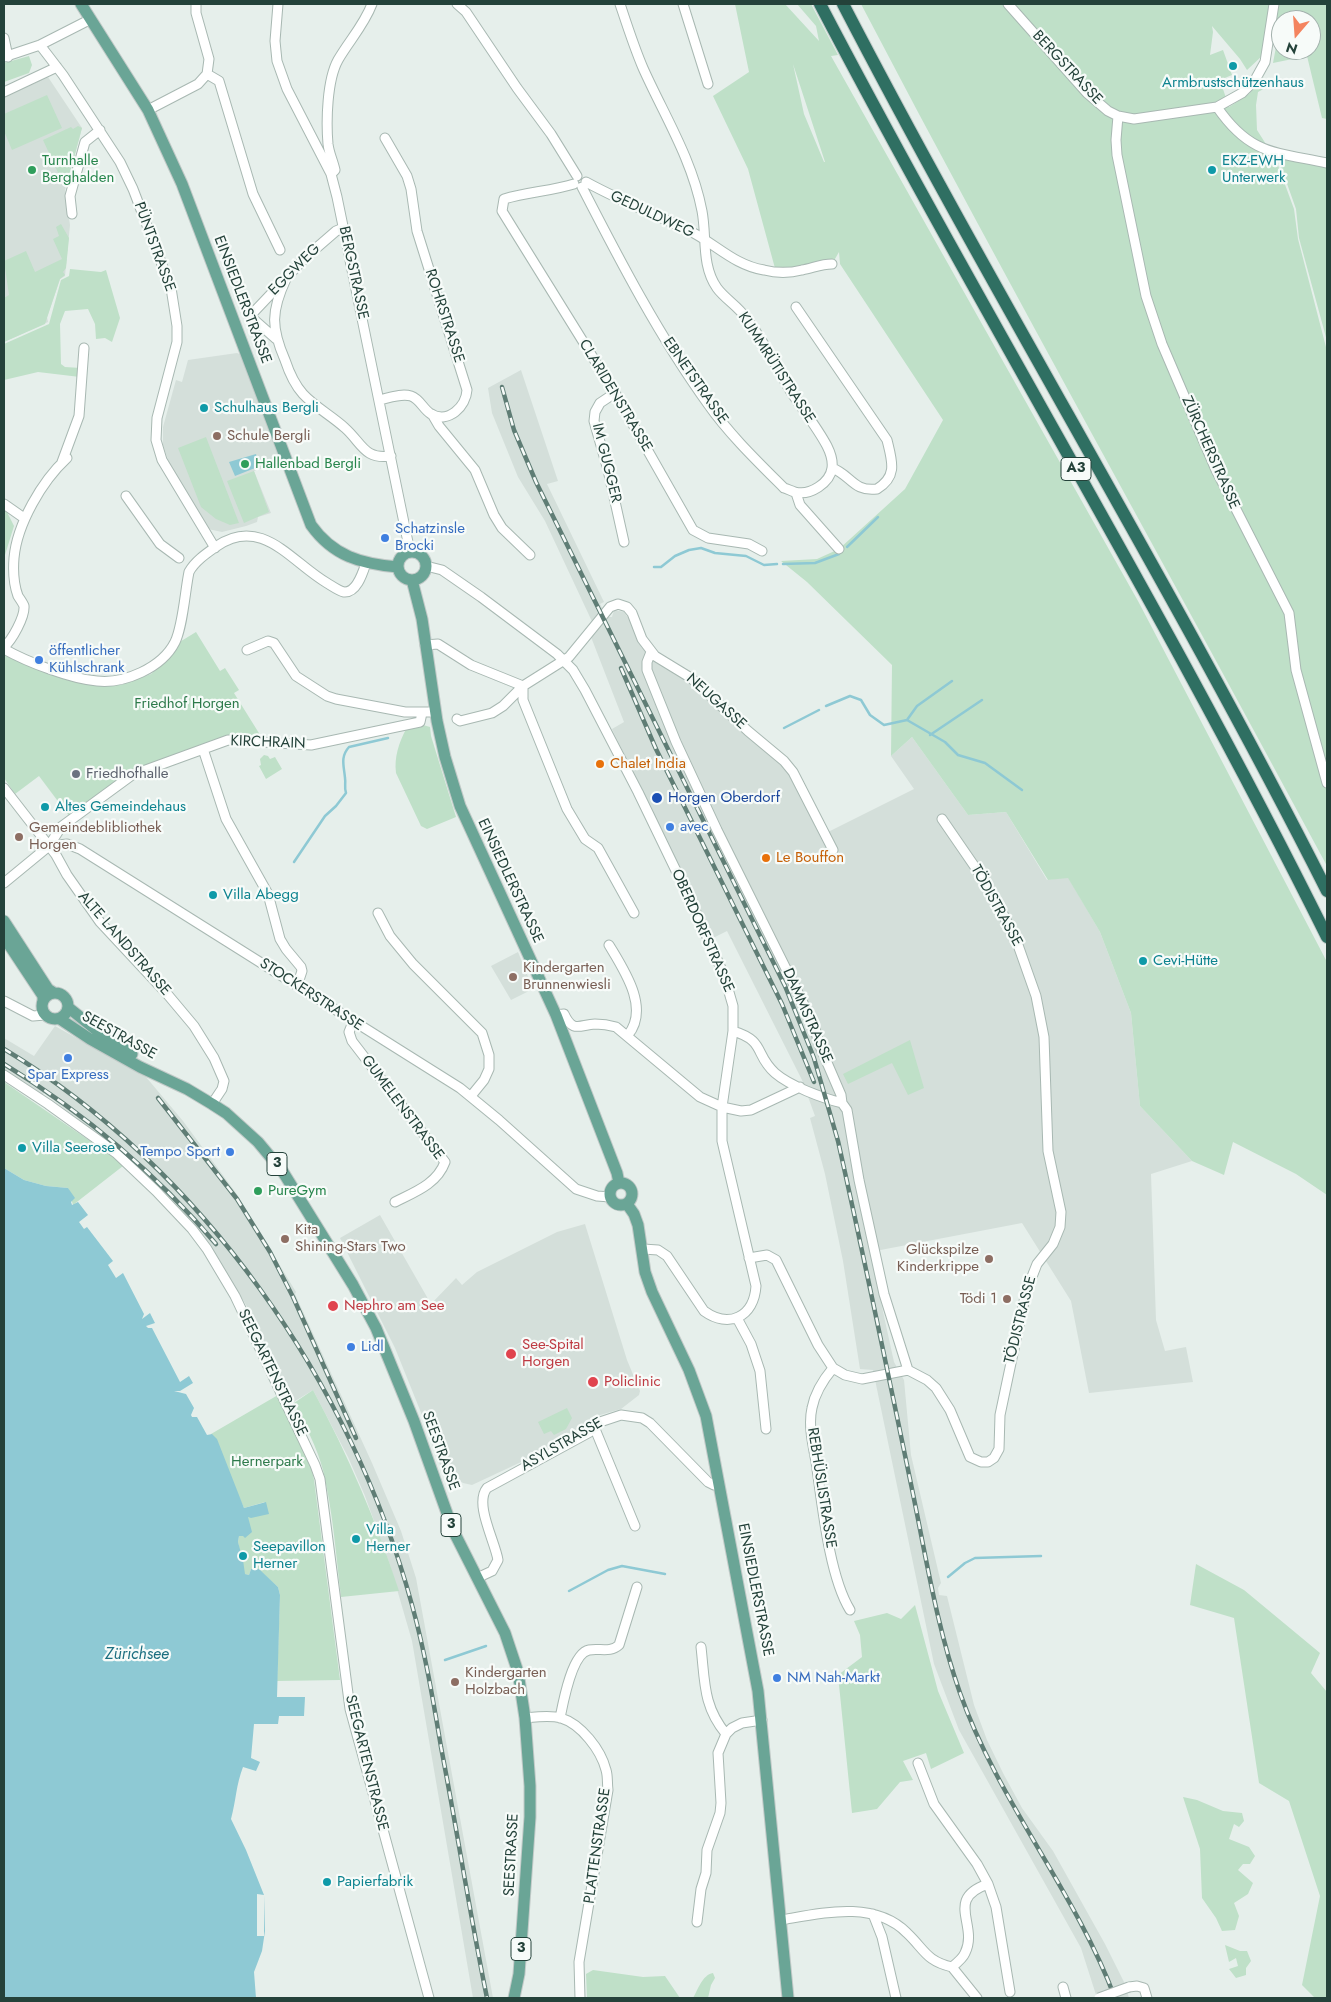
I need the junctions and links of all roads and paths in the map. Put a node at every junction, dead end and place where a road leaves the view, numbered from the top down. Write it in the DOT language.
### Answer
graph roads {
  1 [pos="82,4"];
  2 [pos="196,4"];
  3 [pos="278,4"];
  4 [pos="372,4"];
  5 [pos="457,4"];
  6 [pos="620,4"];
  7 [pos="683,4"];
  8 [pos="820,4"];
  9 [pos="843,4"];
  10 [pos="1008,4"];
  11 [pos="1274,4"];
  12 [pos="91,19"];
  13 [pos="4,38"];
  14 [pos="40,45"];
  15 [pos="6,57"];
  16 [pos="57,67"];
  17 [pos="207,74"];
  18 [pos="708,84"];
  19 [pos="4,92"];
  20 [pos="1218,107"];
  21 [pos="148,110"];
  22 [pos="1118,116"];
  23 [pos="100,130"];
  24 [pos="385,138"];
  25 [pos="1327,162"];
  26 [pos="330,174"];
  27 [pos="580,182"];
  28 [pos="72,214"];
  29 [pos="343,228"];
  30 [pos="705,241"];
  31 [pos="280,250"];
  32 [pos="832,264"];
  33 [pos="286,279"];
  34 [pos="796,307"];
  35 [pos="276,339"];
  36 [pos="84,348"];
  37 [pos="615,393"];
  38 [pos="379,400"];
  39 [pos="432,414"];
  40 [pos="391,456"];
  41 [pos="832,468"];
  42 [pos="796,492"];
  43 [pos="126,496"];
  44 [pos="4,504"];
  45 [pos="24,518"];
  46 [pos="624,542"];
  47 [pos="215,548"];
  48 [pos="839,549"];
  49 [pos="762,551"];
  50 [pos="410,552"];
  51 [pos="530,555"];
  52 [pos="179,558"];
  53 [pos="366,563"];
  54 [pos="426,566"];
  55 [pos="398,567"];
  56 [pos="412,580"];
  57 [pos="426,645"];
  58 [pos="4,648"];
  59 [pos="247,650"];
  60 [pos="651,652"];
  61 [pos="564,660"];
  62 [pos="523,686"];
  63 [pos="436,712"];
  64 [pos="422,713"];
  65 [pos="458,719"];
  66 [pos="203,749"];
  67 [pos="1327,783"];
  68 [pos="4,788"];
  69 [pos="942,818"];
  70 [pos="49,846"];
  71 [pos="833,850"];
  72 [pos="4,883"];
  73 [pos="1327,891"];
  74 [pos="378,913"];
  75 [pos="634,913"];
  76 [pos="4,921"];
  77 [pos="4,937"];
  78 [pos="1327,937"];
  79 [pos="609,945"];
  80 [pos="296,984"];
  81 [pos="54,993"];
  82 [pos="43,1000"];
  83 [pos="4,1001"];
  84 [pos="69,1008"];
  85 [pos="45,1015"];
  86 [pos="556,1016"];
  87 [pos="60,1019"];
  88 [pos="353,1022"];
  89 [pos="733,1031"];
  90 [pos="628,1035"];
  91 [pos="4,1075"];
  92 [pos="164,1077"];
  93 [pos="803,1088"];
  94 [pos="471,1096"];
  95 [pos="842,1103"];
  96 [pos="212,1104"];
  97 [pos="722,1107"];
  98 [pos="619,1182"];
  99 [pos="610,1198"];
  100 [pos="396,1202"];
  101 [pos="627,1204"];
  102 [pos="643,1249"];
  103 [pos="749,1258"];
  104 [pos="737,1318"];
  105 [pos="833,1368"];
  106 [pos="908,1370"];
  107 [pos="595,1429"];
  108 [pos="766,1429"];
  109 [pos="719,1484"];
  110 [pos="634,1526"];
  111 [pos="477,1578"];
  112 [pos="637,1587"];
  113 [pos="850,1610"];
  114 [pos="702,1647"];
  115 [pos="525,1718"];
  116 [pos="560,1718"];
  117 [pos="762,1720"];
  118 [pos="726,1734"];
  119 [pos="918,1764"];
  120 [pos="988,1884"];
  121 [pos="873,1914"];
  122 [pos="781,1920"];
  123 [pos="697,1922"];
  124 [pos="952,1967"];
  125 [pos="1063,1988"];
  126 [pos="1010,1992"];
  127 [pos="429,1998"];
  128 [pos="514,1998"];
  129 [pos="580,1998"];
  130 [pos="788,1998"];
  131 [pos="896,1998"];
  132 [pos="977,1998"];
  133 [pos="1066,1998"];
  134 [pos="1099,1998"];
  135 [pos="1147,1998"];
  1 -- 12 [label="main road, EINSIEDLERSTRASSE"];
  2 -- 17 [label="street"];
  3 -- 26 [label="street, BERGSTRASSE"];
  4 -- 26 [label="street"];
  5 -- 27 [label="street, EBNETSTRASSE"];
  6 -- 30 [label="street, KUMMRÜTISTRASSE"];
  7 -- 18 [label="street"];
  8 -- 78 [label="highway, A3"];
  9 -- 73 [label="highway, A3"];
  10 -- 22 [label="street, BERGSTRASSE"];
  11 -- 20 [label="street, BERGSTRASSE"];
  12 -- 14 [label="street"];
  12 -- 21 [label="main road, EINSIEDLERSTRASSE"];
  13 -- 15 [label="street"];
  14 -- 15 [label="street"];
  14 -- 16 [label="street, PÜNTSTRASSE"];
  16 -- 19 [label="street"];
  16 -- 23 [label="street, PÜNTSTRASSE"];
  17 -- 21 [label="street"];
  17 -- 31 [label="street"];
  20 -- 22 [label="street, BERGSTRASSE"];
  20 -- 25 [label="street"];
  21 -- 53 [label="main road, EINSIEDLERSTRASSE"];
  22 -- 67 [label="street, ZÜRCHERSTRASSE"];
  23 -- 28 [label="street"];
  23 -- 47 [label="street, PÜNTSTRASSE"];
  24 -- 39 [label="street, ROHRSTRASSE"];
  26 -- 29 [label="street, BERGSTRASSE"];
  27 -- 30 [label="street, GEDULDWEG"];
  27 -- 37 [label="street, CLARIDENSTRASSE"];
  27 -- 42 [label="street, EBNETSTRASSE"];
  29 -- 33 [label="street, EGGWEG"];
  29 -- 38 [label="street, BERGSTRASSE"];
  30 -- 32 [label="street, GEDULDWEG"];
  30 -- 41 [label="street, KUMMRÜTISTRASSE"];
  33 -- 35 [label="street"];
  33 -- 35 [label="street, EGGWEG"];
  34 -- 41 [label="street"];
  35 -- 40 [label="street"];
  36 -- 45 [label="street"];
  37 -- 46 [label="street, IM GUGGER"];
  37 -- 49 [label="street, CLARIDENSTRASSE"];
  38 -- 39 [label="street"];
  38 -- 40 [label="street, BERGSTRASSE"];
  39 -- 51 [label="street"];
  40 -- 50 [label="street, BERGSTRASSE"];
  41 -- 42 [label="street"];
  42 -- 48 [label="street"];
  43 -- 52 [label="street"];
  44 -- 45 [label="street"];
  45 -- 58 [label="street"];
  47 -- 53 [label="street"];
  47 -- 58 [label="street"];
  50 -- 54 [label="main road"];
  50 -- 55 [label="main road"];
  53 -- 55 [label="main road, EINSIEDLERSTRASSE"];
  54 -- 56 [label="main road"];
  54 -- 61 [label="street, OBERDORFSTRASSE"];
  55 -- 56 [label="main road"];
  56 -- 57 [label="main road, EINSIEDLERSTRASSE"];
  57 -- 62 [label="street"];
  57 -- 63 [label="main road, EINSIEDLERSTRASSE"];
  59 -- 64 [label="street"];
  60 -- 61 [label="street, NEUGASSE"];
  60 -- 71 [label="street, NEUGASSE"];
  60 -- 95 [label="street, DAMMSTRASSE"];
  61 -- 62 [label="street"];
  61 -- 89 [label="street, OBERDORFSTRASSE"];
  62 -- 65 [label="street"];
  62 -- 75 [label="street"];
  63 -- 64 [label="street"];
  63 -- 86 [label="main road, EINSIEDLERSTRASSE"];
  64 -- 66 [label="street, KIRCHRAIN"];
  66 -- 70 [label="street, KIRCHRAIN"];
  66 -- 80 [label="street"];
  68 -- 70 [label="street, ALTE LANDSTRASSE"];
  69 -- 106 [label="street, TÖDISTRASSE"];
  70 -- 72 [label="street"];
  70 -- 80 [label="street, STOCKERSTRASSE"];
  70 -- 96 [label="street, ALTE LANDSTRASSE"];
  74 -- 94 [label="street"];
  76 -- 81 [label="main road"];
  77 -- 82 [label="main road"];
  79 -- 90 [label="street"];
  80 -- 88 [label="street, STOCKERSTRASSE"];
  81 -- 82 [label="main road"];
  81 -- 84 [label="main road"];
  82 -- 85 [label="main road"];
  83 -- 85 [label="street"];
  84 -- 87 [label="main road"];
  84 -- 92 [label="main road, SEESTRASSE / 3"];
  85 -- 87 [label="main road"];
  86 -- 90 [label="street"];
  86 -- 98 [label="main road, EINSIEDLERSTRASSE"];
  87 -- 92 [label="main road, SEESTRASSE"];
  88 -- 94 [label="street, STOCKERSTRASSE"];
  88 -- 100 [label="street, GUMELENSTRASSE"];
  89 -- 93 [label="street"];
  89 -- 97 [label="street, OBERDORFSTRASSE"];
  90 -- 97 [label="street"];
  91 -- 127 [label="street, SEEGARTENSTRASSE"];
  92 -- 96 [label="main road, SEESTRASSE / 3"];
  93 -- 95 [label="street"];
  93 -- 97 [label="street"];
  94 -- 99 [label="street, STOCKERSTRASSE"];
  95 -- 106 [label="street, DAMMSTRASSE"];
  96 -- 111 [label="main road, SEESTRASSE / 3"];
  97 -- 103 [label="street, OBERDORFSTRASSE"];
  98 -- 99 [label="main road"];
  98 -- 101 [label="main road"];
  99 -- 101 [label="main road"];
  101 -- 102 [label="main road, EINSIEDLERSTRASSE"];
  102 -- 104 [label="street"];
  102 -- 109 [label="main road, EINSIEDLERSTRASSE"];
  103 -- 104 [label="street, OBERDORFSTRASSE"];
  103 -- 105 [label="street"];
  104 -- 108 [label="street"];
  105 -- 106 [label="street"];
  105 -- 113 [label="street, REBHÜSLISTRASSE"];
  107 -- 109 [label="street, ASYLSTRASSE"];
  107 -- 110 [label="street"];
  107 -- 111 [label="street, ASYLSTRASSE"];
  109 -- 117 [label="main road, EINSIEDLERSTRASSE"];
  111 -- 115 [label="main road, SEESTRASSE / 3"];
  112 -- 116 [label="street"];
  114 -- 118 [label="street"];
  115 -- 116 [label="street"];
  115 -- 128 [label="main road, SEESTRASSE / 3"];
  116 -- 129 [label="street, PLATTENSTRASSE"];
  117 -- 118 [label="street"];
  117 -- 122 [label="main road, EINSIEDLERSTRASSE"];
  118 -- 123 [label="street"];
  119 -- 120 [label="street"];
  120 -- 124 [label="street"];
  120 -- 126 [label="street"];
  121 -- 122 [label="street"];
  121 -- 124 [label="street"];
  121 -- 131 [label="street"];
  122 -- 130 [label="main road, EINSIEDLERSTRASSE"];
  124 -- 132 [label="street"];
  125 -- 133 [label="street"];
  134 -- 135 [label="street, bridge"];
}
